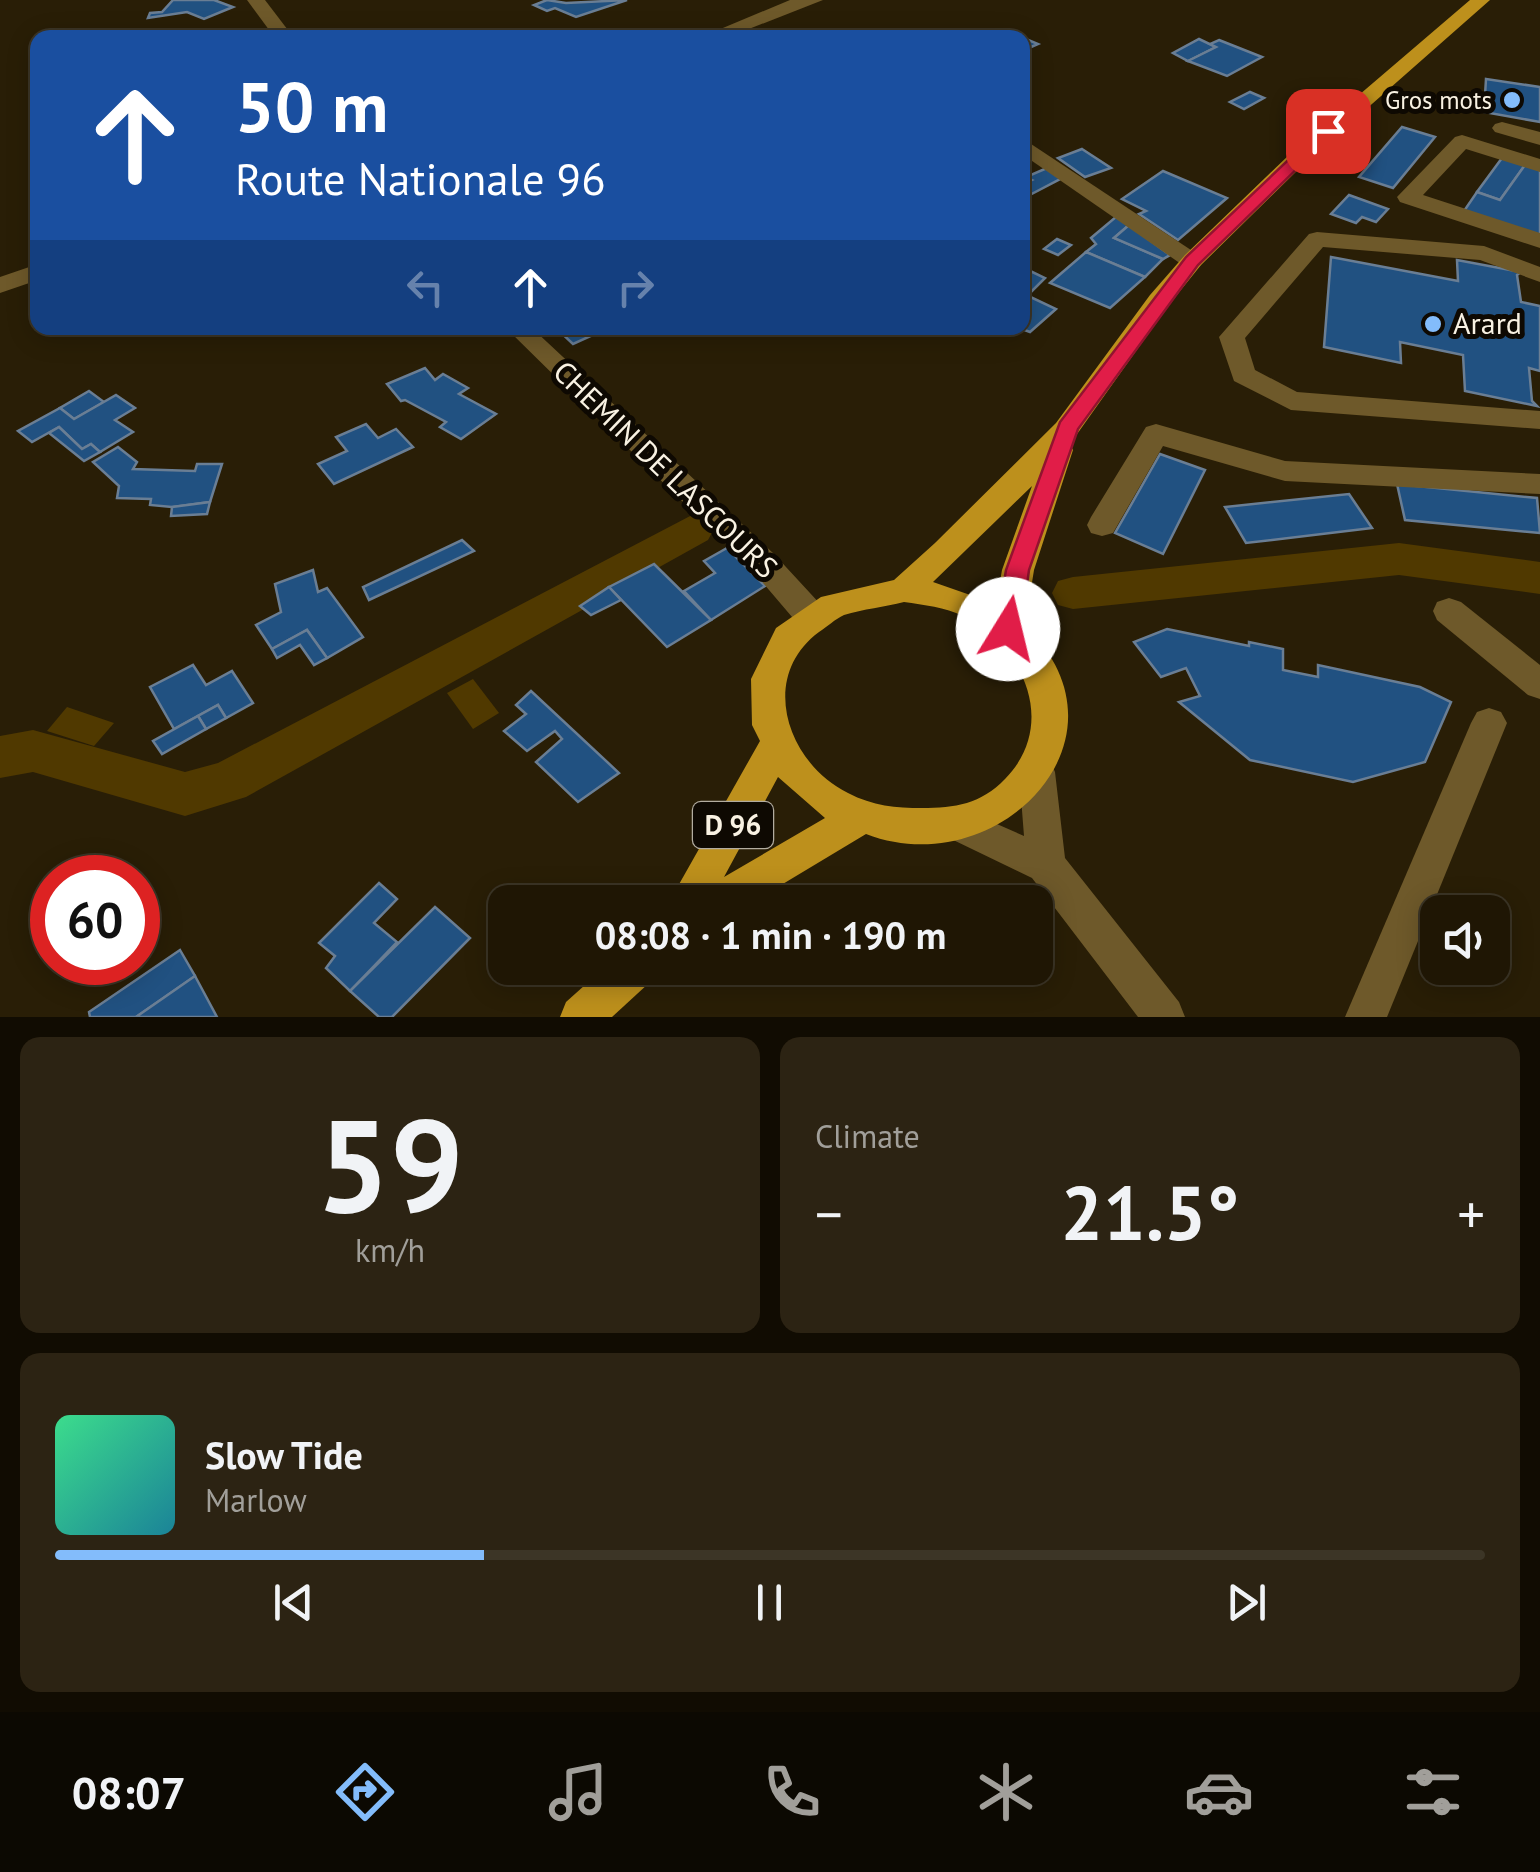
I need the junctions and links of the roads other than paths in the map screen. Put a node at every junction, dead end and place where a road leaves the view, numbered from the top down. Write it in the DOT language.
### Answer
graph roads {
  1 [pos="256,0"];
  2 [pos="814,0"];
  3 [pos="1481,0"];
  4 [pos="789,2"];
  5 [pos="279,30"];
  6 [pos="726,30"];
  7 [pos="1502,128"];
  8 [pos="1540,140"];
  9 [pos="1030,150"];
  10 [pos="1540,166"];
  11 [pos="1540,241"];
  12 [pos="1192,261"];
  13 [pos="30,274"];
  14 [pos="1540,275"];
  15 [pos="0,286"];
  16 [pos="525,335"];
  17 [pos="1540,420"];
  18 [pos="1068,427"];
  19 [pos="1540,484"];
  20 [pos="1102,525"];
  21 [pos="904,590"];
  22 [pos="1450,611"];
  23 [pos="810,615"];
  24 [pos="1008,629"];
  25 [pos="1540,685"];
  26 [pos="1489,724"];
  27 [pos="776,747"];
  28 [pos="1037,772"];
  29 [pos="860,818"];
  30 [pos="958,824"];
  31 [pos="1046,865"];
  32 [pos="699,885"];
  33 [pos="747,885"];
  34 [pos="616,985"];
  35 [pos="581,1017"];
  36 [pos="1164,1017"];
  37 [pos="1366,1017"];
  1 -- 5 [label="street"];
  2 -- 4 [label="street"];
  3 -- 12 [label="main road"];
  4 -- 6 [label="street"];
  7 -- 8 [label="street"];
  9 -- 12 [label="street"];
  10 -- 11 [label="street"];
  12 -- 18 [label="main road"];
  13 -- 15 [label="street"];
  14 -- 17 [label="street"];
  16 -- 23 [label="street, CHEMIN DE LASCOURS"];
  18 -- 21 [label="main road"];
  18 -- 24 [label="main road"];
  19 -- 20 [label="street"];
  21 -- 23 [label="main road"];
  21 -- 24 [label="main road"];
  22 -- 25 [label="street"];
  23 -- 27 [label="main road"];
  24 -- 28 [label="main road"];
  26 -- 37 [label="street"];
  27 -- 29 [label="main road"];
  27 -- 32 [label="main road, D 96"];
  28 -- 30 [label="main road"];
  28 -- 31 [label="street"];
  29 -- 30 [label="main road"];
  29 -- 33 [label="main road, D 96"];
  30 -- 31 [label="street"];
  31 -- 36 [label="street"];
  34 -- 35 [label="main road"];
}
